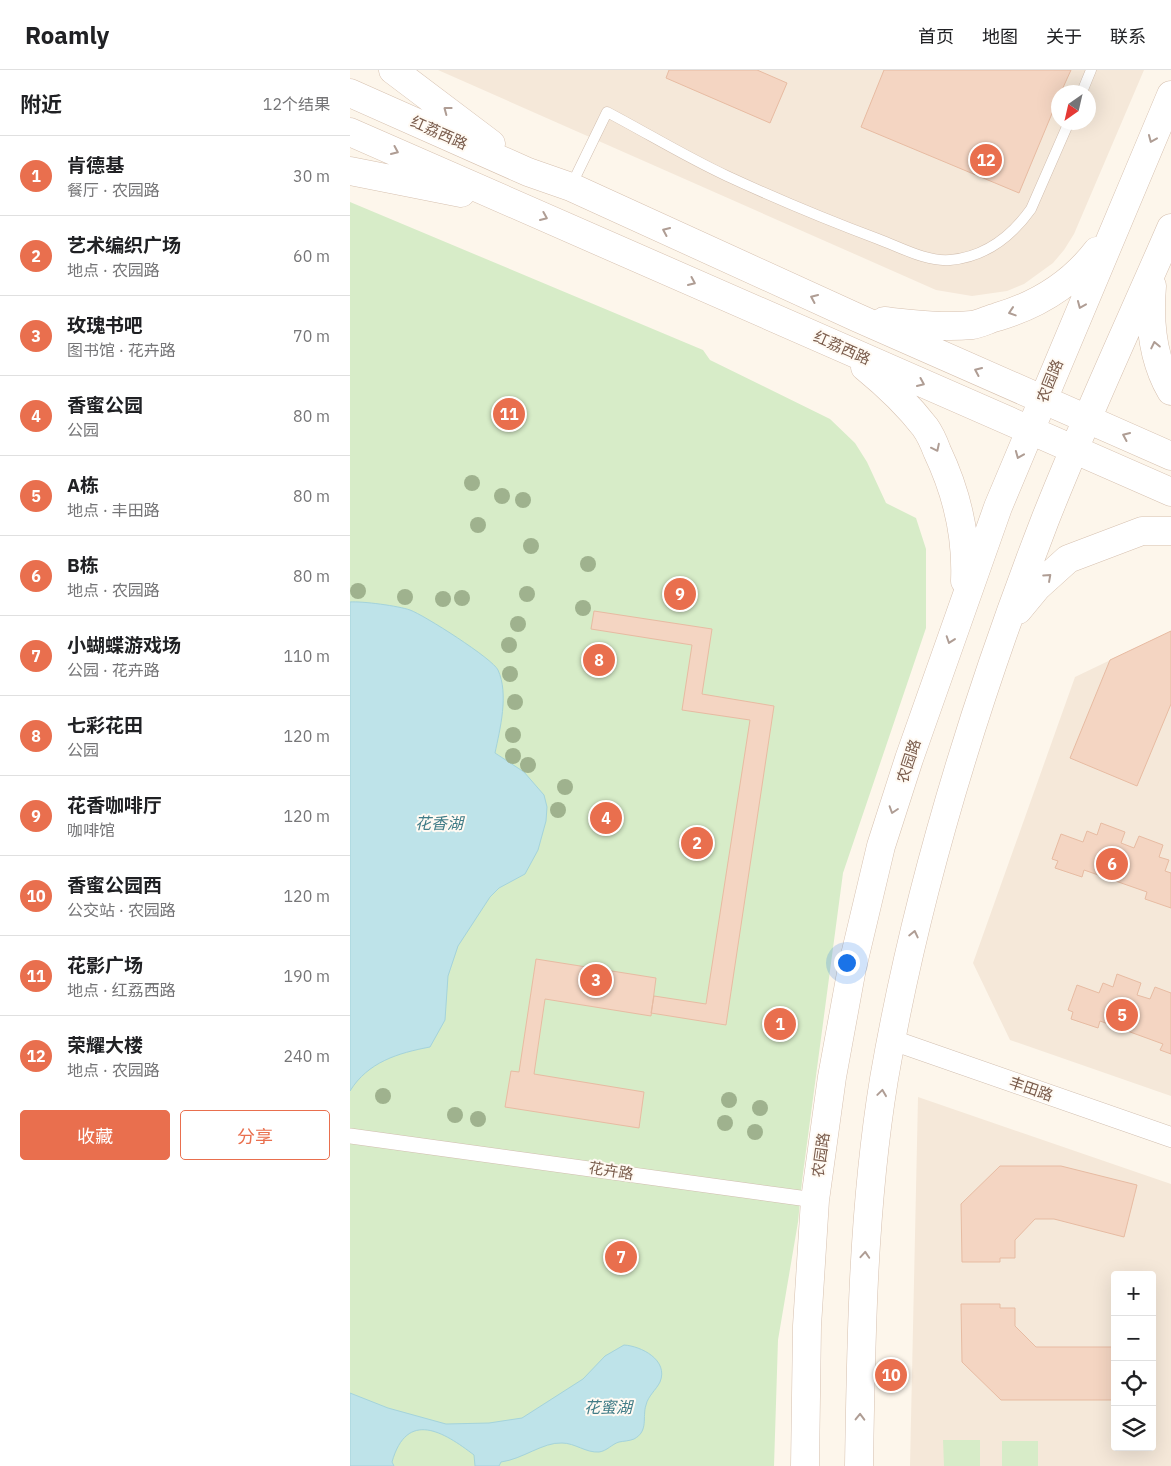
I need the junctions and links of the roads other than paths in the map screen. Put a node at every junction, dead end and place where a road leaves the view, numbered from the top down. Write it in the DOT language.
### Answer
graph roads {
  1 [pos="393,70"];
  2 [pos="1091,70"];
  3 [pos="1085,85"];
  4 [pos="350,93"];
  5 [pos="1171,94"];
  6 [pos="1066,130"];
  7 [pos="350,132"];
  8 [pos="350,171"];
  9 [pos="528,172"];
  10 [pos="571,188"];
  11 [pos="514,204"];
  12 [pos="1114,228"];
  13 [pos="1171,228"];
  14 [pos="1154,269"];
  15 [pos="858,318"];
  16 [pos="845,349"];
  17 [pos="1171,391"];
  18 [pos="1042,399"];
  19 [pos="1088,420"];
  20 [pos="1029,430"];
  21 [pos="1075,450"];
  22 [pos="1171,456"];
  23 [pos="1171,492"];
  24 [pos="1171,531"];
  25 [pos="963,602"];
  26 [pos="1004,627"];
  27 [pos="892,1040"];
  28 [pos="350,1136"];
  29 [pos="1171,1136"];
  30 [pos="815,1200"];
  31 [pos="806,1466"];
  32 [pos="859,1466"];
  9 -- 1 [label="main road, 红荔西路, one-way"];
  2 -- 3 [label="lane"];
  4 -- 9 [label="main road, 红荔西路"];
  5 -- 12 [label="main road, 农园路, one-way"];
  6 -- 10 [label="lane"];
  7 -- 11 [label="main road, 红荔西路, one-way"];
  8 -- 11 [label="main road, 红荔西路"];
  9 -- 10 [label="main road, 红荔西路"];
  15 -- 10 [label="main road, 红荔西路, one-way"];
  11 -- 16 [label="main road, 红荔西路, one-way"];
  12 -- 15 [label="main road, one-way"];
  12 -- 18 [label="main road, 农园路, one-way"];
  13 -- 14 [label="main road"];
  17 -- 14 [label="main road, one-way"];
  14 -- 19 [label="main road"];
  15 -- 16 [label="main road"];
  18 -- 15 [label="main road, 红荔西路, one-way"];
  16 -- 20 [label="main road, 红荔西路, one-way"];
  16 -- 25 [label="main road, one-way"];
  18 -- 19 [label="main road, 红荔西路"];
  18 -- 20 [label="main road, 农园路"];
  19 -- 21 [label="main road"];
  22 -- 19 [label="main road, 红荔西路, one-way"];
  20 -- 21 [label="main road, 红荔西路"];
  20 -- 25 [label="main road, 农园路, one-way"];
  21 -- 23 [label="main road, 红荔西路"];
  21 -- 26 [label="main road"];
  26 -- 24 [label="main road, one-way"];
  25 -- 30 [label="main road, 农园路, one-way"];
  27 -- 26 [label="main road, one-way"];
  27 -- 29 [label="street, 丰田路"];
  32 -- 27 [label="main road, one-way"];
  28 -- 30 [label="street, 花卉路"];
  30 -- 31 [label="main road, 农园路"];
}
